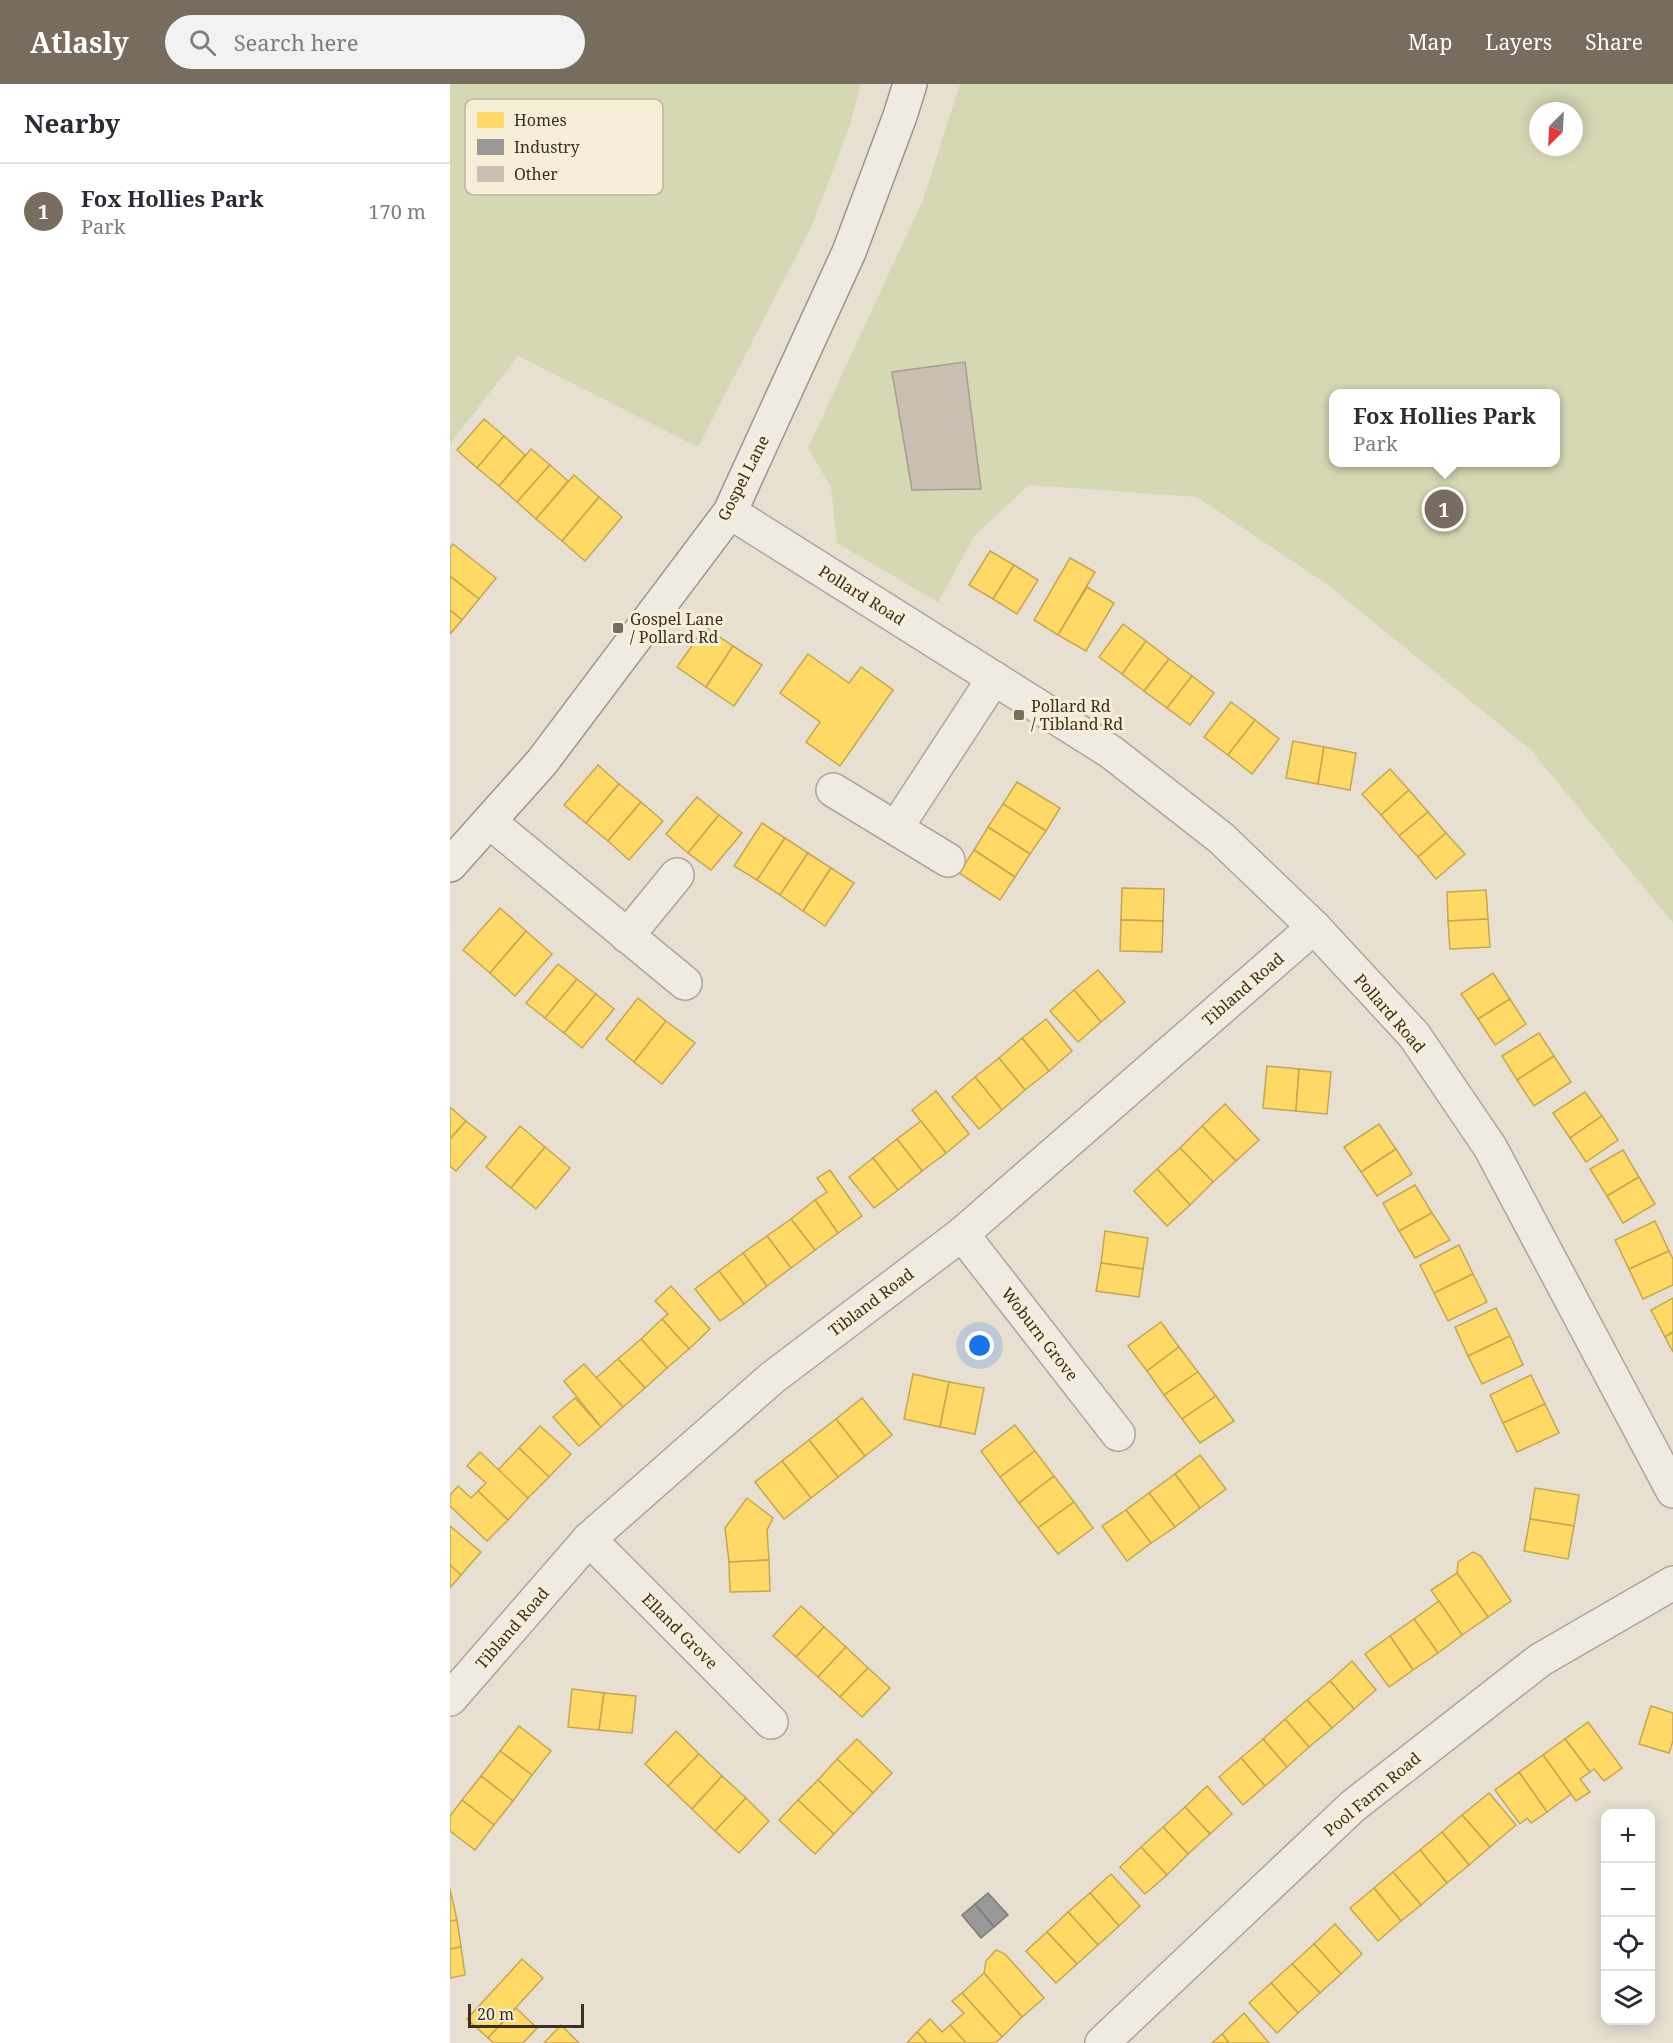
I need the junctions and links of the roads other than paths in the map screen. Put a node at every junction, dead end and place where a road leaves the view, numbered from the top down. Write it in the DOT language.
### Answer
graph roads {
  1 [pos="910,84"];
  2 [pos="730,512"];
  3 [pos="994,678"];
  4 [pos="833,790"];
  5 [pos="490,822"];
  6 [pos="896,828"];
  7 [pos="948,860"];
  8 [pos="450,865"];
  9 [pos="677,875"];
  10 [pos="1314,927"];
  11 [pos="627,936"];
  12 [pos="685,983"];
  13 [pos="962,1234"];
  14 [pos="1118,1434"];
  15 [pos="1673,1491"];
  16 [pos="589,1539"];
  17 [pos="1673,1583"];
  18 [pos="450,1699"];
  19 [pos="771,1722"];
  20 [pos="1102,2043"];
  1 -- 2 [label="street, Gospel Lane"];
  2 -- 3 [label="street, Pollard Road"];
  2 -- 5 [label="street, Gospel Lane"];
  3 -- 6 [label="street"];
  3 -- 10 [label="street, Pollard Road"];
  4 -- 6 [label="street"];
  5 -- 8 [label="street, Gospel Lane"];
  5 -- 11 [label="street"];
  6 -- 7 [label="street"];
  9 -- 11 [label="street"];
  10 -- 13 [label="street, Tibland Road"];
  10 -- 15 [label="street, Pollard Road"];
  11 -- 12 [label="street"];
  13 -- 14 [label="street, Woburn Grove"];
  13 -- 16 [label="street, Tibland Road"];
  16 -- 18 [label="street, Tibland Road"];
  16 -- 19 [label="street, Elland Grove"];
  17 -- 20 [label="street, Pool Farm Road"];
}
